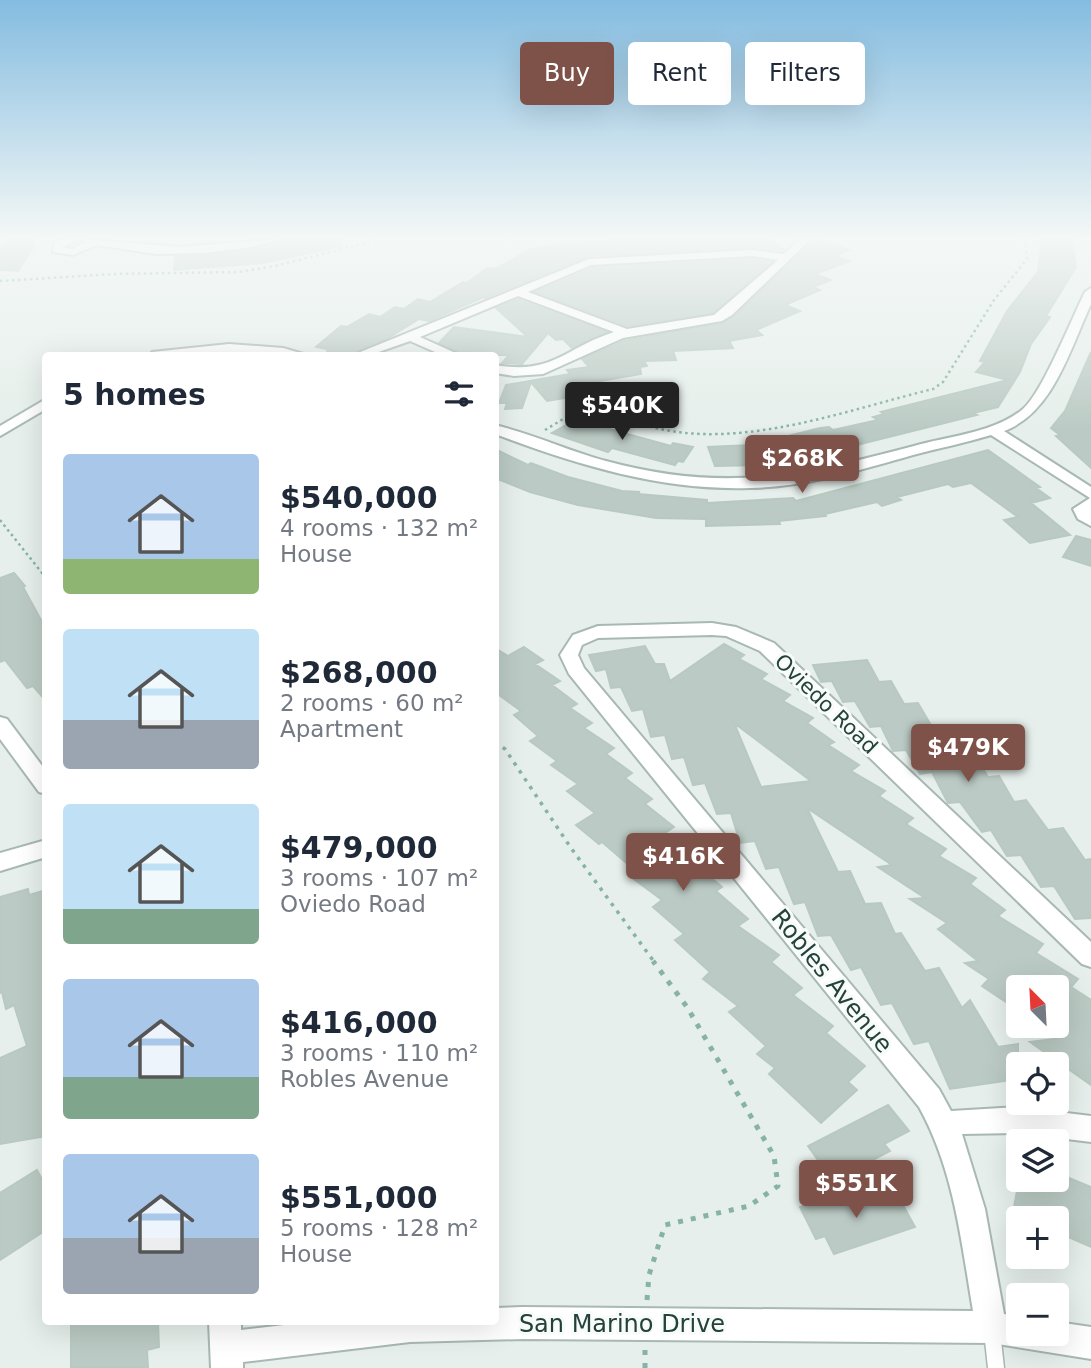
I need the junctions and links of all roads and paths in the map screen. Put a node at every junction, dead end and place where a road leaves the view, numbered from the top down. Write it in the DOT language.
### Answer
graph roads {
  1 [pos="491,303"];
  2 [pos="547,303"];
  3 [pos="737,303"];
  4 [pos="992,303"];
  5 [pos="1086,303"];
  6 [pos="628,335"];
  7 [pos="411,336"];
  8 [pos="183,352"];
  9 [pos="281,352"];
  10 [pos="367,352"];
  11 [pos="445,352"];
  12 [pos="499,370"];
  13 [pos="42,406"];
  14 [pos="992,430"];
  15 [pos="499,431"];
  16 [pos="0,432"];
  17 [pos="510,435"];
  18 [pos="1091,494"];
  19 [pos="1091,503"];
  20 [pos="0,520"];
  21 [pos="1091,520"];
  22 [pos="42,573"];
  23 [pos="654,630"];
  24 [pos="0,724"];
  25 [pos="499,745"];
  26 [pos="42,782"];
  27 [pos="42,849"];
  28 [pos="0,862"];
  29 [pos="1091,957"];
  30 [pos="946,1124"];
  31 [pos="1091,1129"];
  32 [pos="646,1323"];
  33 [pos="489,1325"];
  34 [pos="499,1325"];
  35 [pos="1005,1329"];
  36 [pos="1069,1340"];
  37 [pos="1091,1343"];
  38 [pos="227,1346"];
  39 [pos="996,1368"];
  1 -- 7 [label="street"];
  2 -- 6 [label="street"];
  3 -- 6 [label="street"];
  4 -- 17 [label="path"];
  5 -- 14 [label="street"];
  6 -- 12 [label="street"];
  7 -- 10 [label="street"];
  7 -- 11 [label="street"];
  8 -- 9 [label="street"];
  13 -- 16 [label="street"];
  14 -- 17 [label="street"];
  14 -- 18 [label="street"];
  15 -- 17 [label="street"];
  19 -- 21 [label="street"];
  20 -- 22 [label="path"];
  23 -- 29 [label="street, Oviedo Road"];
  23 -- 30 [label="street, Robles Avenue"];
  24 -- 26 [label="street"];
  25 -- 32 [label="path"];
  27 -- 28 [label="street"];
  30 -- 31 [label="street"];
  30 -- 35 [label="street, Robles Avenue"];
  32 -- 34 [label="street, San Marino Drive"];
  32 -- 35 [label="street, San Marino Drive"];
  33 -- 38 [label="street, San Marino Drive"];
  35 -- 39 [label="lane"];
  36 -- 37 [label="street"];
}
